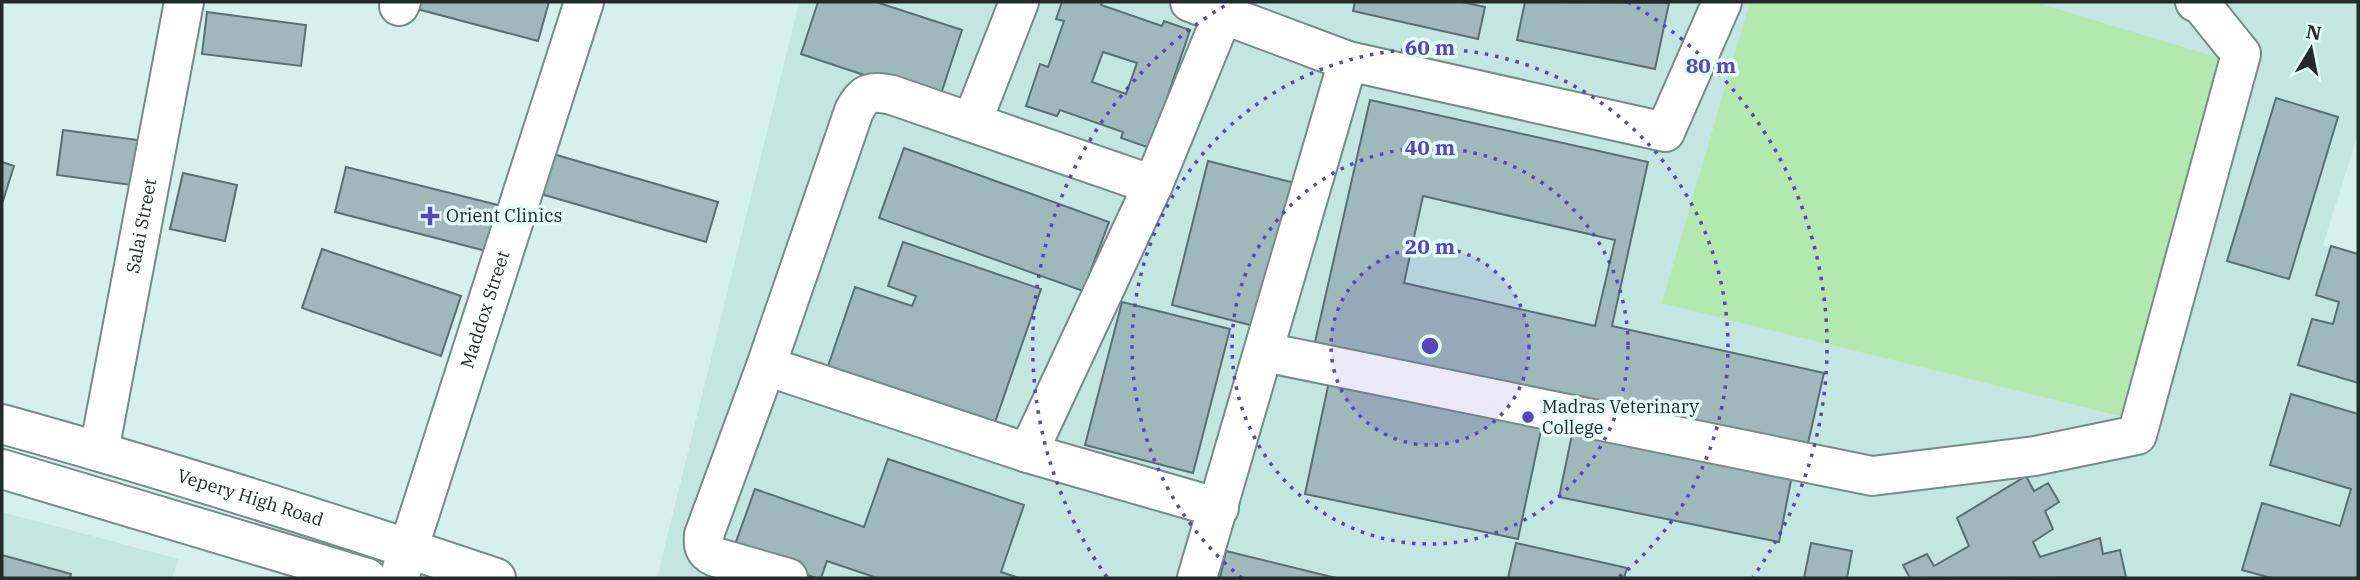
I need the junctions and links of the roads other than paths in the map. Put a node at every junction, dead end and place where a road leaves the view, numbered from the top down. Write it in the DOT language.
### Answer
graph roads {
  1 [pos="184,2"];
  2 [pos="584,2"];
  3 [pos="1019,2"];
  4 [pos="1723,2"];
  5 [pos="2195,2"];
  6 [pos="1207,8"];
  7 [pos="1348,61"];
  8 [pos="972,122"];
  9 [pos="1153,185"];
  10 [pos="1264,352"];
  11 [pos="766,366"];
  12 [pos="2,424"];
  13 [pos="99,451"];
  14 [pos="1028,453"];
  15 [pos="2,469"];
  16 [pos="1219,508"];
  17 [pos="404,563"];
  18 [pos="703,566"];
  19 [pos="367,578"];
  20 [pos="496,578"];
  21 [pos="788,578"];
  22 [pos="1197,578"];
  1 -- 13 [label="street, Salai Street"];
  2 -- 17 [label="street, Maddox Street"];
  3 -- 8 [label="street"];
  4 -- 7 [label="street"];
  5 -- 10 [label="street"];
  6 -- 7 [label="street"];
  6 -- 9 [label="street"];
  7 -- 10 [label="street"];
  8 -- 9 [label="street"];
  8 -- 11 [label="street"];
  9 -- 14 [label="street"];
  10 -- 16 [label="street"];
  11 -- 14 [label="street"];
  11 -- 18 [label="street"];
  12 -- 13 [label="street, Vepery High Road"];
  13 -- 17 [label="street, Vepery High Road"];
  14 -- 16 [label="street"];
  15 -- 19 [label="street"];
  16 -- 22 [label="street"];
  17 -- 20 [label="street, Vepery High Road"];
  18 -- 21 [label="street"];
}
